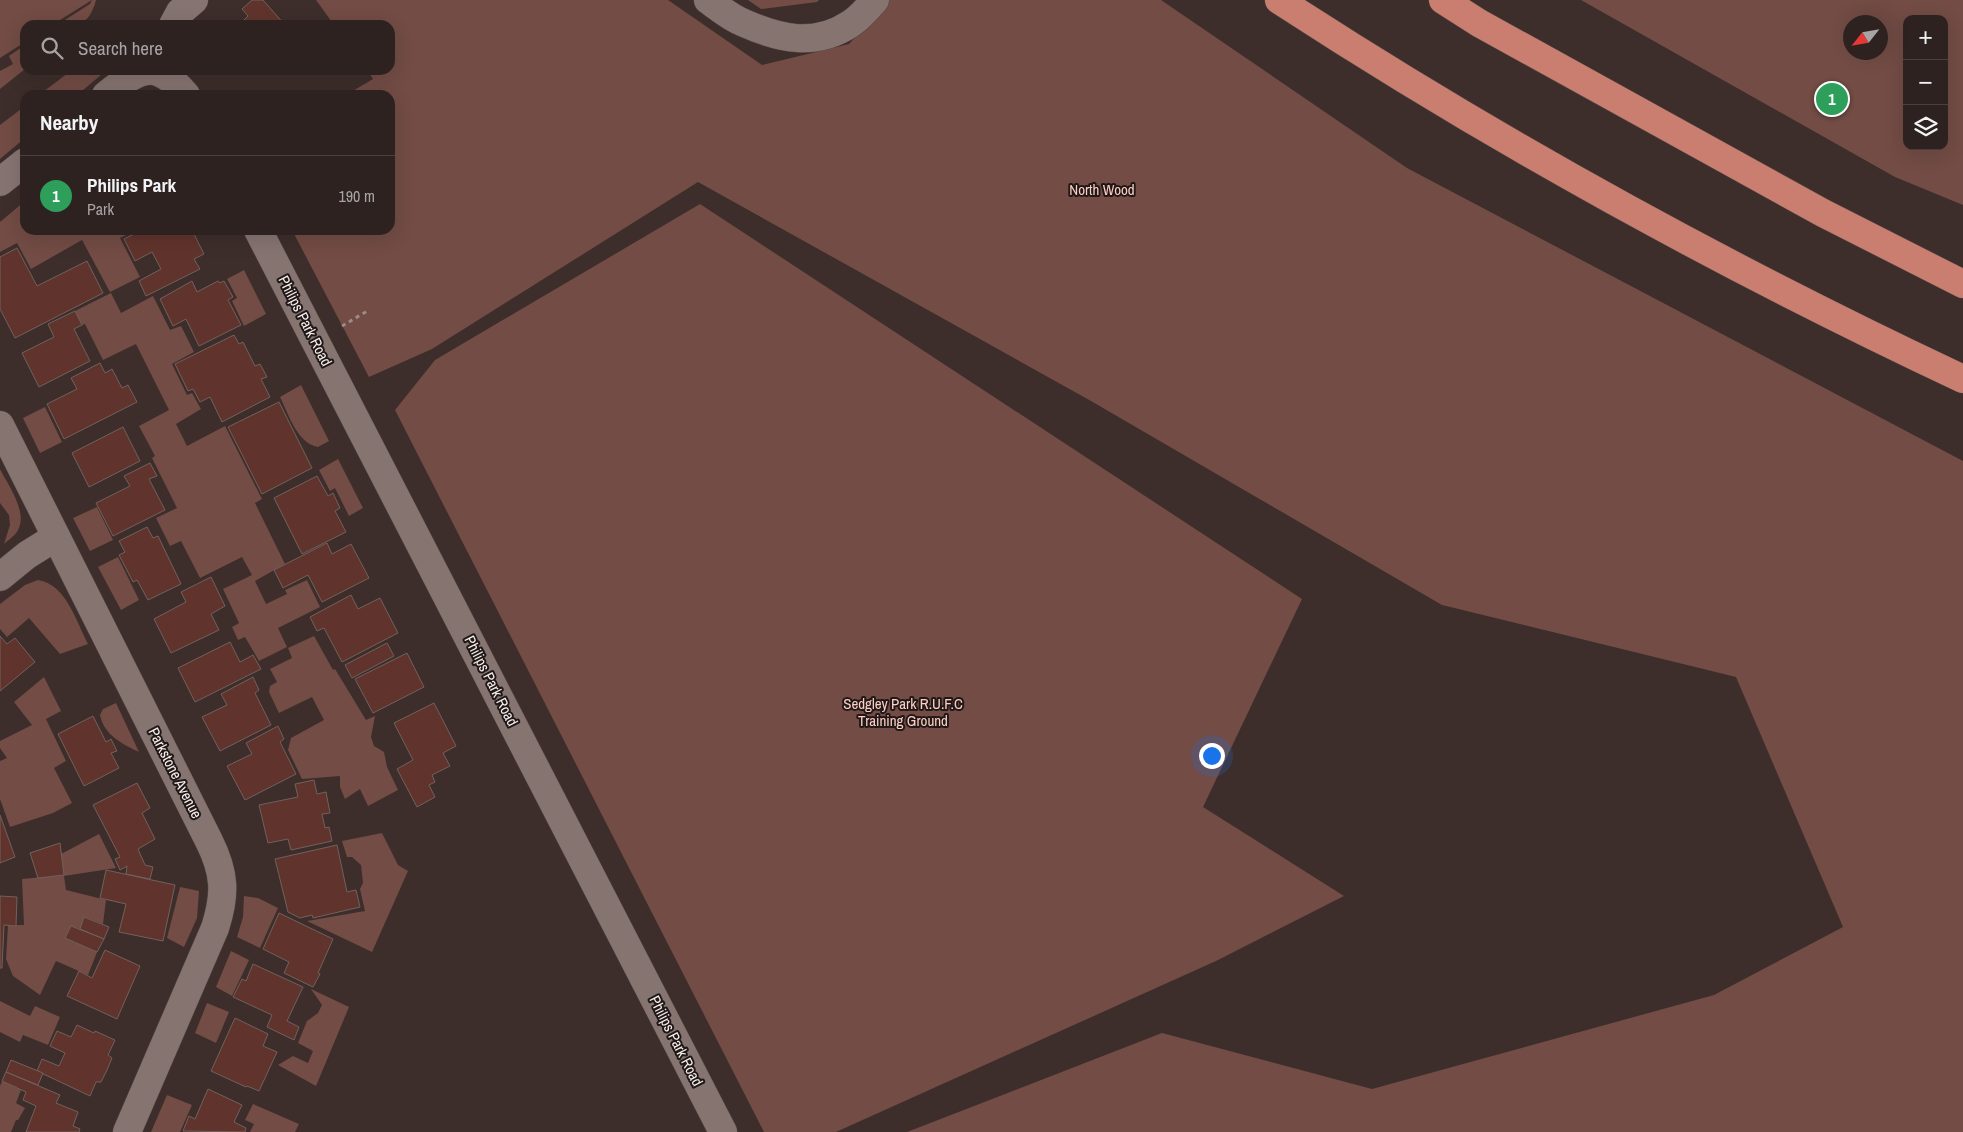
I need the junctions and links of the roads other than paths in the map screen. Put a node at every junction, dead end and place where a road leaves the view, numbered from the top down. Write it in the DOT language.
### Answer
graph roads {
  1 [pos="194,0"];
  2 [pos="708,0"];
  3 [pos="876,0"];
  4 [pos="1278,0"];
  5 [pos="1443,0"];
  6 [pos="175,20"];
  7 [pos="134,75"];
  8 [pos="166,75"];
  9 [pos="112,90"];
  10 [pos="182,90"];
  11 [pos="20,166"];
  12 [pos="0,182"];
  13 [pos="261,235"];
  14 [pos="1963,284"];
  15 [pos="1963,379"];
  16 [pos="0,425"];
  17 [pos="56,537"];
  18 [pos="0,577"];
  19 [pos="127,1132"];
  20 [pos="724,1132"];
  1 -- 6 [label="street"];
  2 -- 3 [label="street"];
  4 -- 15 [label="highway"];
  5 -- 14 [label="highway"];
  7 -- 9 [label="street"];
  8 -- 10 [label="street"];
  11 -- 12 [label="street"];
  13 -- 20 [label="street, Philips Park Road"];
  16 -- 17 [label="street, Parkstone Avenue"];
  17 -- 18 [label="street"];
  17 -- 19 [label="street, Parkstone Avenue"];
}
